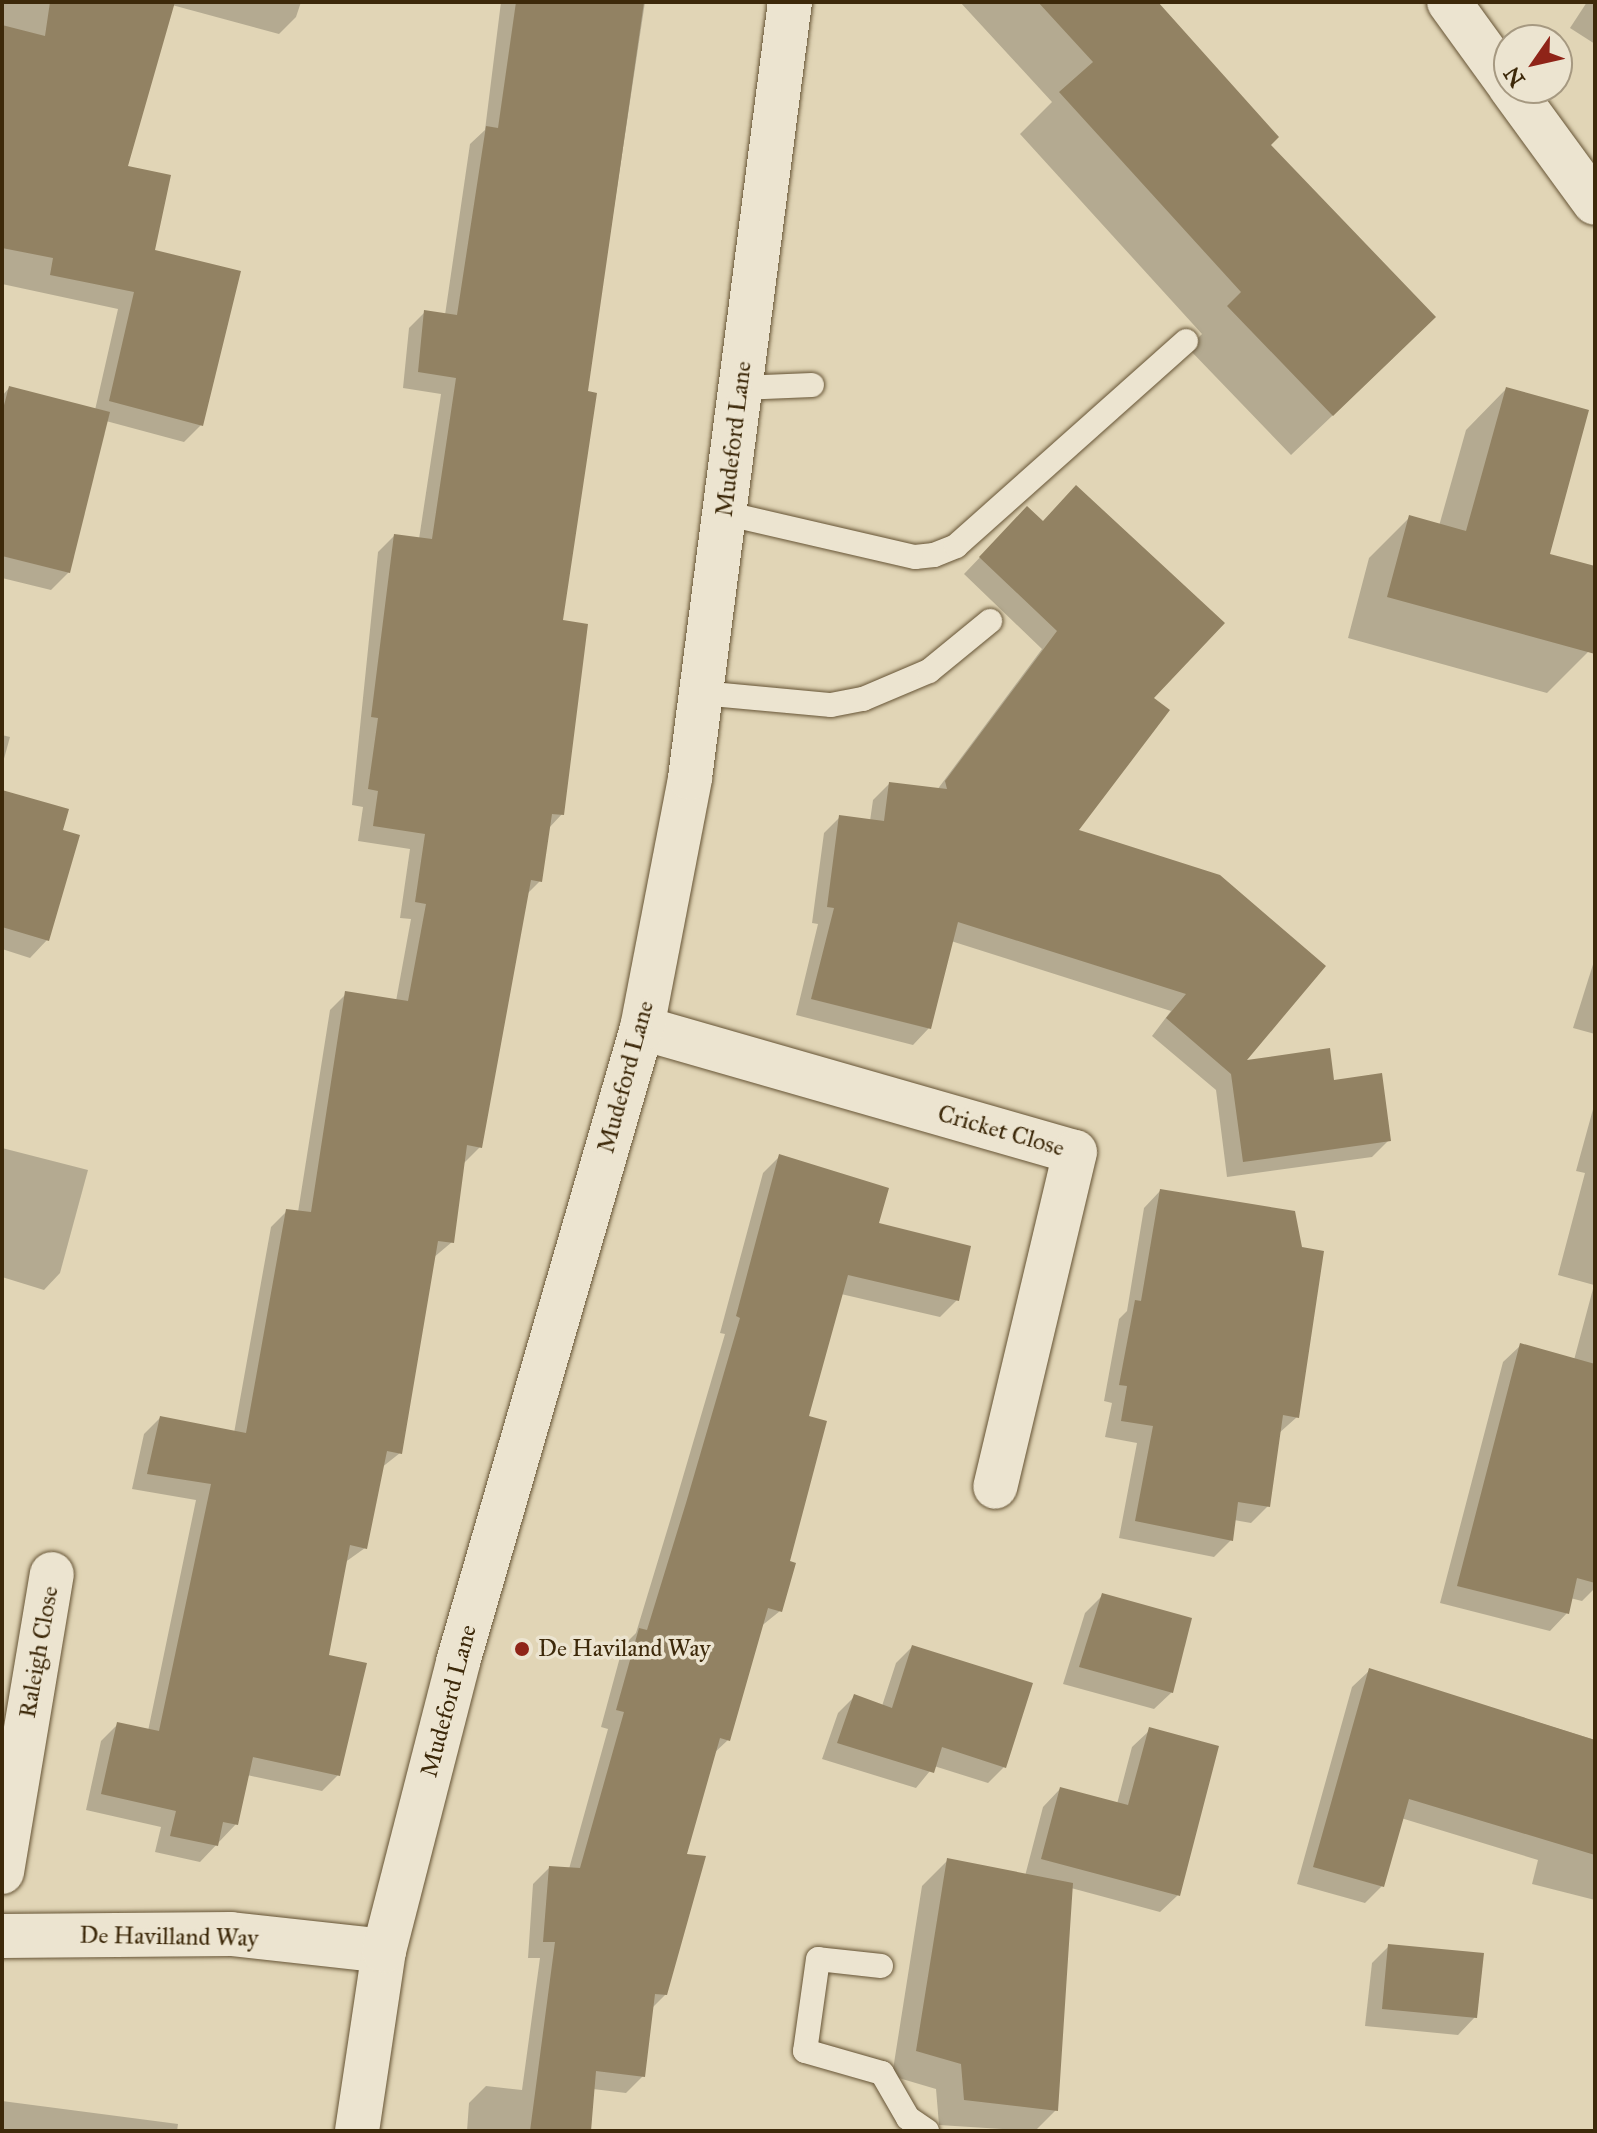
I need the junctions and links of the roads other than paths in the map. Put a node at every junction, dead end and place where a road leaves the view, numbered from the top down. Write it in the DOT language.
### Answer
graph roads {
  1 [pos="790,2"];
  2 [pos="1449,2"];
  3 [pos="1493,63"];
  4 [pos="1522,104"];
  5 [pos="1595,203"];
  6 [pos="1186,341"];
  7 [pos="812,385"];
  8 [pos="740,388"];
  9 [pos="724,513"];
  10 [pos="990,621"];
  11 [pos="701,693"];
  12 [pos="642,1028"];
  13 [pos="995,1487"];
  14 [pos="52,1574"];
  15 [pos="2,1872"];
  16 [pos="2,1936"];
  17 [pos="384,1951"];
  18 [pos="881,1966"];
  19 [pos="357,2131"];
  20 [pos="927,2131"];
  1 -- 8 [label="street, Mudeford Lane"];
  2 -- 3 [label="street"];
  4 -- 5 [label="street"];
  6 -- 9 [label="lane"];
  7 -- 8 [label="lane"];
  8 -- 9 [label="street, Mudeford Lane"];
  9 -- 11 [label="street, Mudeford Lane"];
  10 -- 11 [label="lane"];
  11 -- 12 [label="street, Mudeford Lane"];
  12 -- 13 [label="street, Cricket Close"];
  12 -- 17 [label="street, Mudeford Lane"];
  14 -- 15 [label="street, Raleigh Close"];
  16 -- 17 [label="street, De Havilland Way"];
  17 -- 19 [label="street, Mudeford Lane"];
  18 -- 20 [label="lane"];
}
